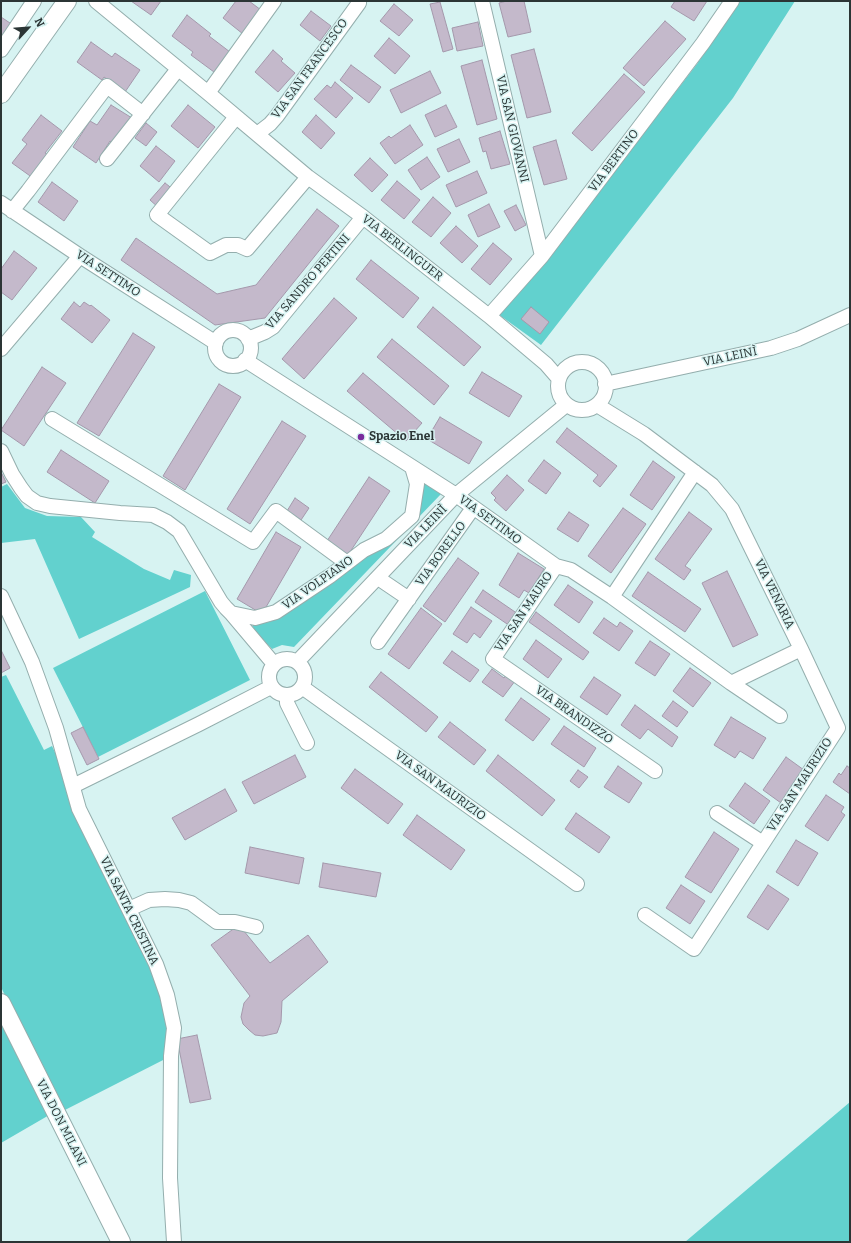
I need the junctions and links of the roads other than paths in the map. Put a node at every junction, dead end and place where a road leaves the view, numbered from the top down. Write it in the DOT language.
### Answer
graph roads {
  1 [pos="34,1"];
  2 [pos="67,1"];
  3 [pos="96,1"];
  4 [pos="274,1"];
  5 [pos="358,1"];
  6 [pos="482,1"];
  7 [pos="732,1"];
  8 [pos="1,50"];
  9 [pos="178,69"];
  10 [pos="208,93"];
  11 [pos="1,94"];
  12 [pos="142,114"];
  13 [pos="236,117"];
  14 [pos="257,134"];
  15 [pos="107,160"];
  16 [pos="308,177"];
  17 [pos="6,207"];
  18 [pos="363,217"];
  19 [pos="80,256"];
  20 [pos="542,256"];
  21 [pos="850,315"];
  22 [pos="489,316"];
  23 [pos="248,339"];
  24 [pos="216,343"];
  25 [pos="1,349"];
  26 [pos="245,360"];
  27 [pos="562,374"];
  28 [pos="605,384"];
  29 [pos="566,405"];
  30 [pos="597,405"];
  31 [pos="52,419"];
  32 [pos="1,450"];
  33 [pos="412,467"];
  34 [pos="695,472"];
  35 [pos="456,495"];
  36 [pos="474,508"];
  37 [pos="347,563"];
  38 [pos="556,566"];
  39 [pos="378,578"];
  40 [pos="1,596"];
  41 [pos="612,597"];
  42 [pos="409,599"];
  43 [pos="231,613"];
  44 [pos="6,619"];
  45 [pos="378,642"];
  46 [pos="801,649"];
  47 [pos="494,658"];
  48 [pos="297,662"];
  49 [pos="274,664"];
  50 [pos="731,683"];
  51 [pos="271,687"];
  52 [pos="302,687"];
  53 [pos="287,695"];
  54 [pos="780,716"];
  55 [pos="838,728"];
  56 [pos="307,742"];
  57 [pos="656,771"];
  58 [pos="73,786"];
  59 [pos="717,814"];
  60 [pos="763,843"];
  61 [pos="578,884"];
  62 [pos="129,909"];
  63 [pos="645,915"];
  64 [pos="256,927"];
  65 [pos="1,1003"];
  66 [pos="121,1242"];
  67 [pos="174,1242"];
  1 -- 8 [label="street"];
  2 -- 11 [label="street"];
  3 -- 9 [label="street, VIA BERLINGUER"];
  4 -- 10 [label="street"];
  5 -- 14 [label="street, VIA SAN FRANCESCO"];
  6 -- 20 [label="street, VIA SAN GIOVANNI"];
  7 -- 20 [label="street, VIA BERTINO"];
  9 -- 10 [label="street, VIA BERLINGUER"];
  9 -- 12 [label="street"];
  10 -- 13 [label="street, VIA BERLINGUER"];
  12 -- 15 [label="street"];
  12 -- 17 [label="street"];
  13 -- 14 [label="street, VIA BERLINGUER"];
  13 -- 16 [label="street"];
  14 -- 16 [label="street, VIA BERLINGUER"];
  16 -- 18 [label="street, VIA BERLINGUER"];
  17 -- 19 [label="street, VIA SETTIMO"];
  18 -- 22 [label="street, VIA BERLINGUER"];
  18 -- 23 [label="street, VIA SANDRO PERTINI"];
  19 -- 24 [label="street, VIA SETTIMO"];
  19 -- 25 [label="street"];
  20 -- 22 [label="street, VIA BERTINO"];
  21 -- 28 [label="street, VIA LEINÌ"];
  22 -- 27 [label="street, VIA BERLINGUER"];
  23 -- 24 [label="street"];
  23 -- 26 [label="street"];
  24 -- 26 [label="street"];
  26 -- 33 [label="street, VIA SETTIMO"];
  27 -- 28 [label="street"];
  27 -- 29 [label="street"];
  28 -- 30 [label="street"];
  29 -- 30 [label="street"];
  29 -- 35 [label="street, VIA LEINÌ"];
  30 -- 34 [label="street, VIA VENARIA"];
  31 -- 37 [label="street"];
  32 -- 43 [label="street"];
  33 -- 35 [label="street, VIA SETTIMO"];
  33 -- 37 [label="street, VIA VOLPIANO"];
  34 -- 41 [label="street"];
  34 -- 46 [label="street, VIA VENARIA"];
  35 -- 36 [label="street, VIA SETTIMO"];
  35 -- 39 [label="street, VIA LEINÌ"];
  36 -- 38 [label="street, VIA SETTIMO"];
  36 -- 42 [label="street, VIA BORELLO"];
  37 -- 43 [label="street, VIA VOLPIANO"];
  38 -- 41 [label="street, VIA SETTIMO"];
  38 -- 47 [label="street, VIA SAN MAURO"];
  39 -- 42 [label="street, VIA BORELLO"];
  39 -- 48 [label="street, VIA LEINÌ"];
  40 -- 44 [label="street, VIA SANTA CRISTINA"];
  41 -- 50 [label="street, VIA SETTIMO"];
  42 -- 45 [label="street, VIA BORELLO"];
  43 -- 49 [label="street"];
  44 -- 58 [label="street, VIA SANTA CRISTINA"];
  46 -- 50 [label="street"];
  46 -- 55 [label="street, VIA VENARIA"];
  47 -- 57 [label="street, VIA BRANDIZZO"];
  48 -- 49 [label="street"];
  48 -- 52 [label="street"];
  49 -- 51 [label="street"];
  50 -- 54 [label="street, VIA SETTIMO"];
  51 -- 53 [label="street"];
  51 -- 58 [label="street"];
  52 -- 53 [label="street"];
  52 -- 61 [label="street, VIA SAN MAURIZIO"];
  53 -- 56 [label="street"];
  55 -- 60 [label="street, VIA SAN MAURIZIO"];
  58 -- 62 [label="street, VIA SANTA CRISTINA"];
  59 -- 60 [label="street, VIA SAN MAURIZIO"];
  60 -- 63 [label="street, VIA SAN MAURIZIO"];
  62 -- 64 [label="street"];
  62 -- 67 [label="street, VIA SANTA CRISTINA"];
  65 -- 66 [label="street, VIA DON MILANI"];
}
